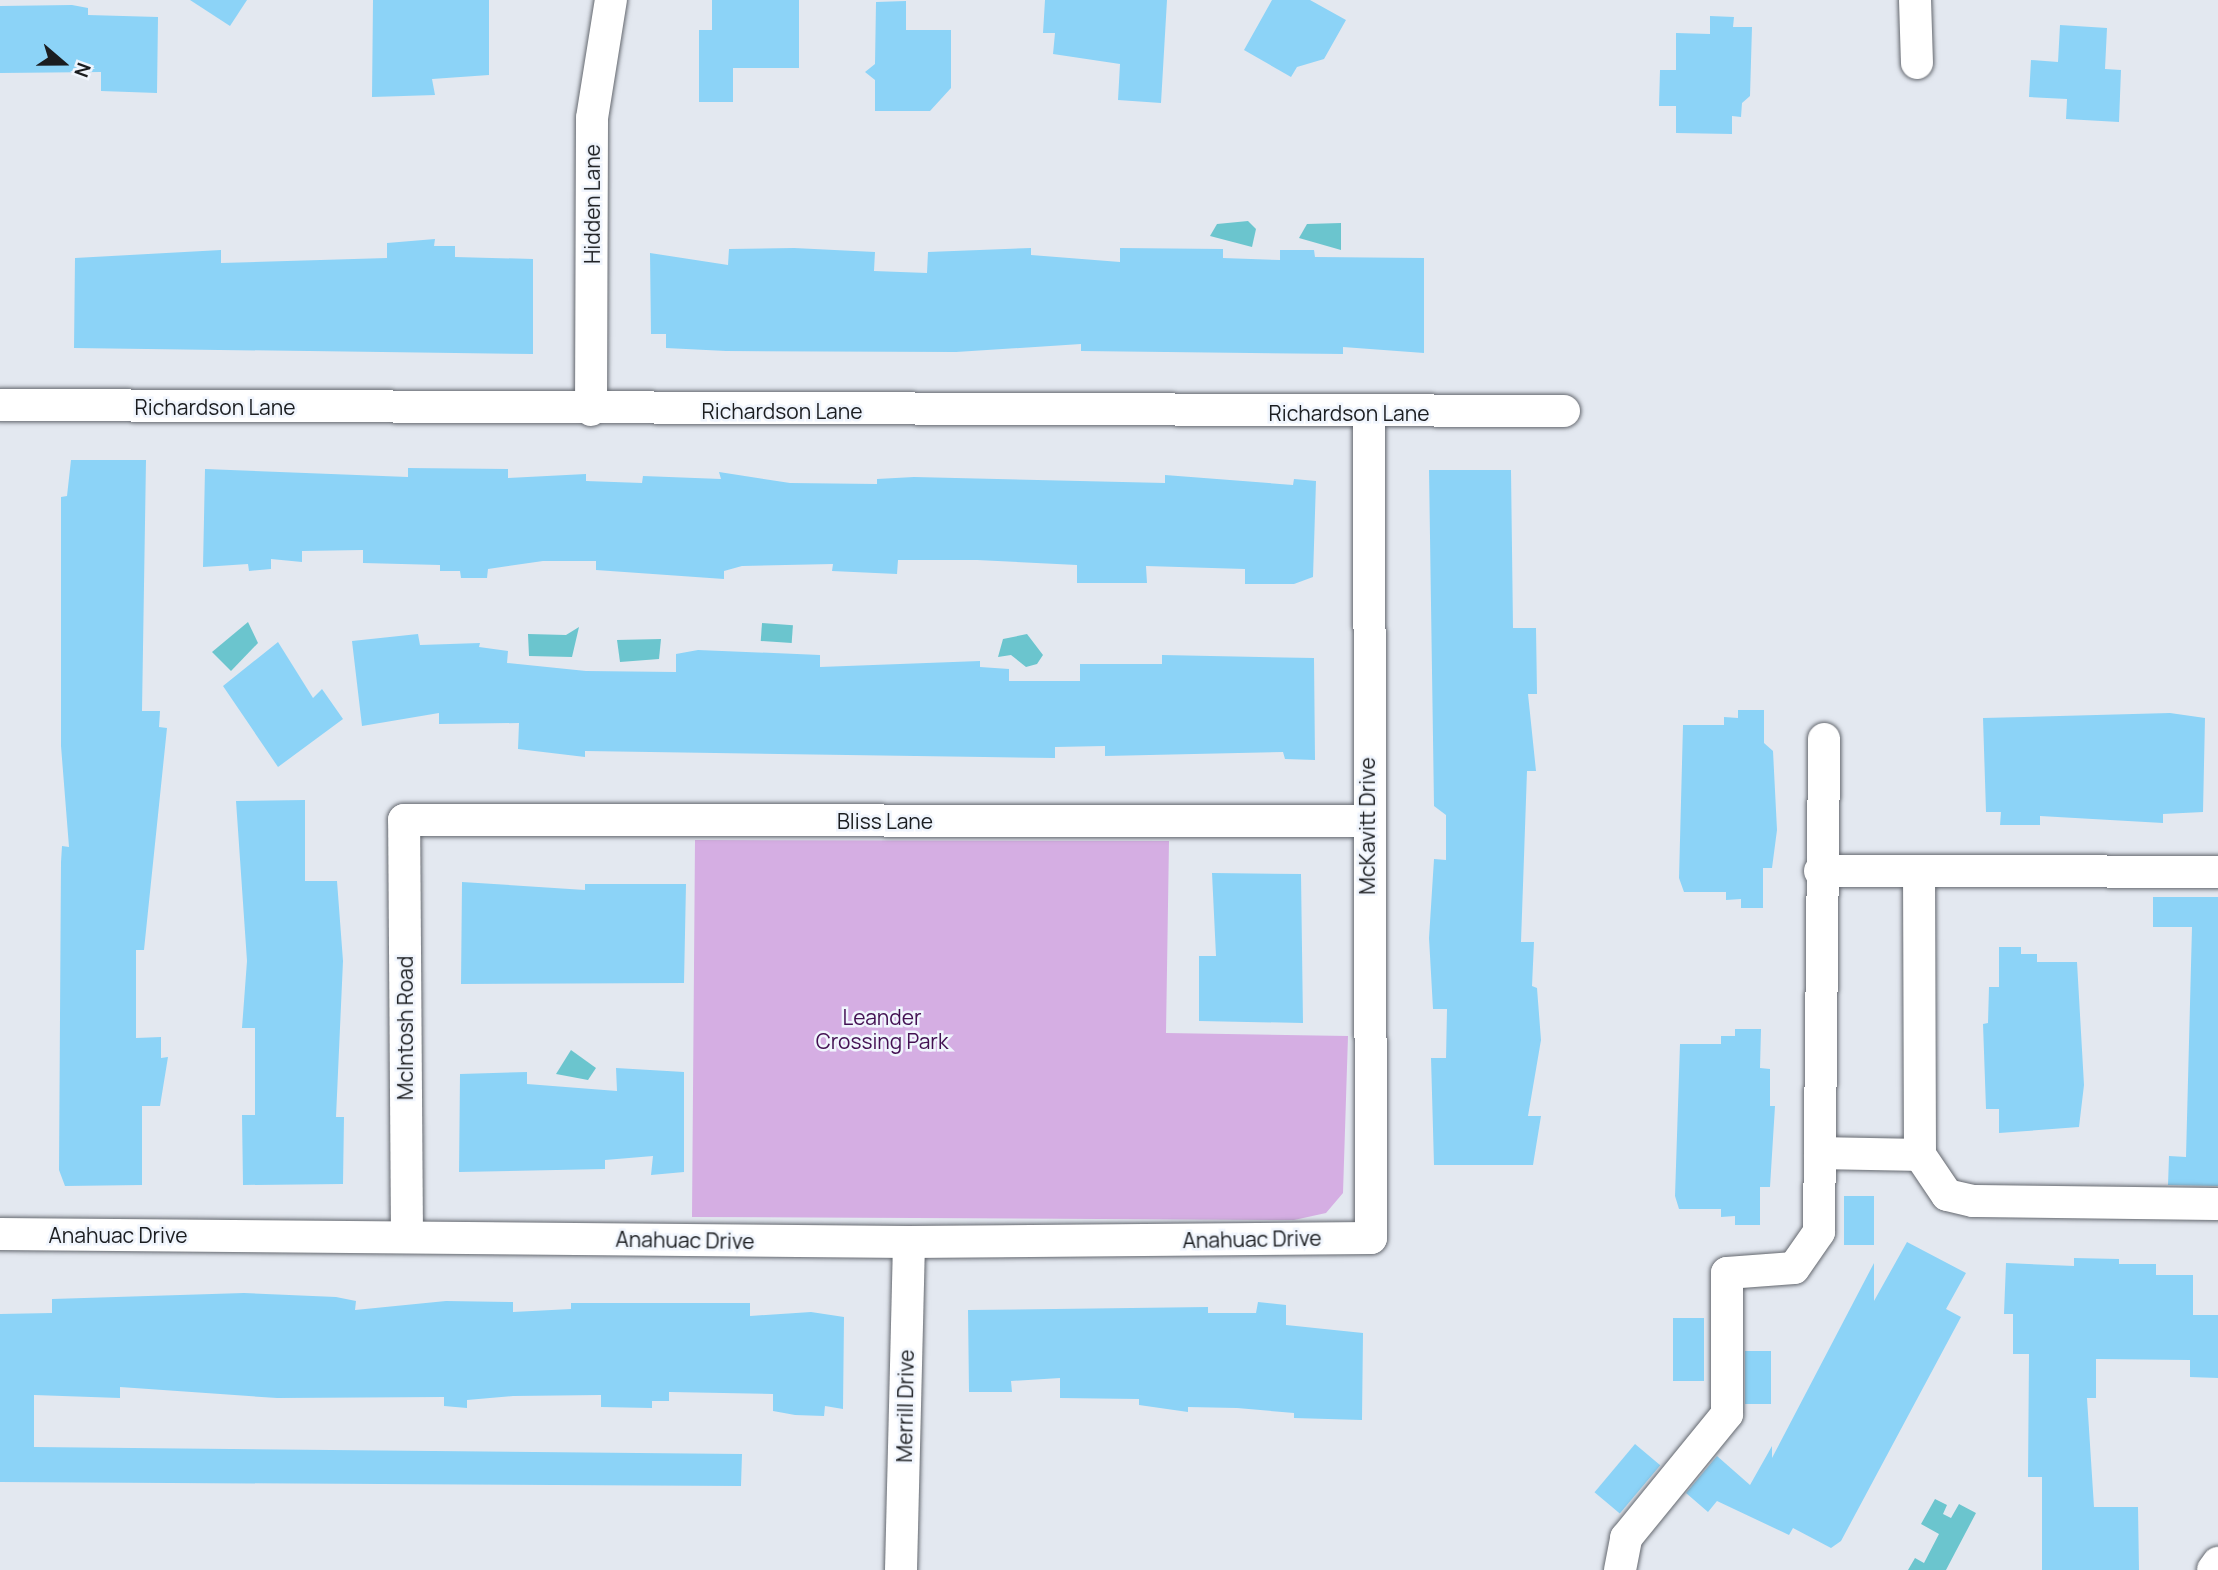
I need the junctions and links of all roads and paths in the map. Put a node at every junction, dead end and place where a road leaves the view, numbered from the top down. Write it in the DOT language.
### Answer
graph roads {
  1 [pos="611,0"];
  2 [pos="1914,0"];
  3 [pos="1917,62"];
  4 [pos="0,405"];
  5 [pos="591,410"];
  6 [pos="1564,411"];
  7 [pos="1368,414"];
  8 [pos="1824,739"];
  9 [pos="404,820"];
  10 [pos="1366,821"];
  11 [pos="1820,871"];
  12 [pos="1919,872"];
  13 [pos="2218,872"];
  14 [pos="1820,1153"];
  15 [pos="1920,1155"];
  16 [pos="2218,1204"];
  17 [pos="0,1234"];
  18 [pos="407,1236"];
  19 [pos="1371,1238"];
  20 [pos="909,1242"];
  21 [pos="2218,1563"];
  22 [pos="901,1570"];
  23 [pos="1620,1570"];
  24 [pos="2213,1570"];
  1 -- 5 [label="street, Hidden Lane"];
  2 -- 3 [label="street"];
  4 -- 5 [label="street, Richardson Lane"];
  5 -- 7 [label="street, Richardson Lane"];
  6 -- 7 [label="street, Richardson Lane"];
  7 -- 10 [label="street, McKavitt Drive"];
  8 -- 11 [label="street"];
  9 -- 10 [label="street, Bliss Lane"];
  9 -- 18 [label="street, McIntosh Road"];
  10 -- 19 [label="street, McKavitt Drive"];
  11 -- 12 [label="street"];
  11 -- 14 [label="street"];
  12 -- 13 [label="street"];
  12 -- 15 [label="street"];
  14 -- 15 [label="street"];
  14 -- 23 [label="street"];
  15 -- 16 [label="street"];
  17 -- 18 [label="street, Anahuac Drive"];
  18 -- 20 [label="street, Anahuac Drive"];
  19 -- 20 [label="street, Anahuac Drive"];
  20 -- 22 [label="street, Merrill Drive"];
  21 -- 24 [label="street"];
}
